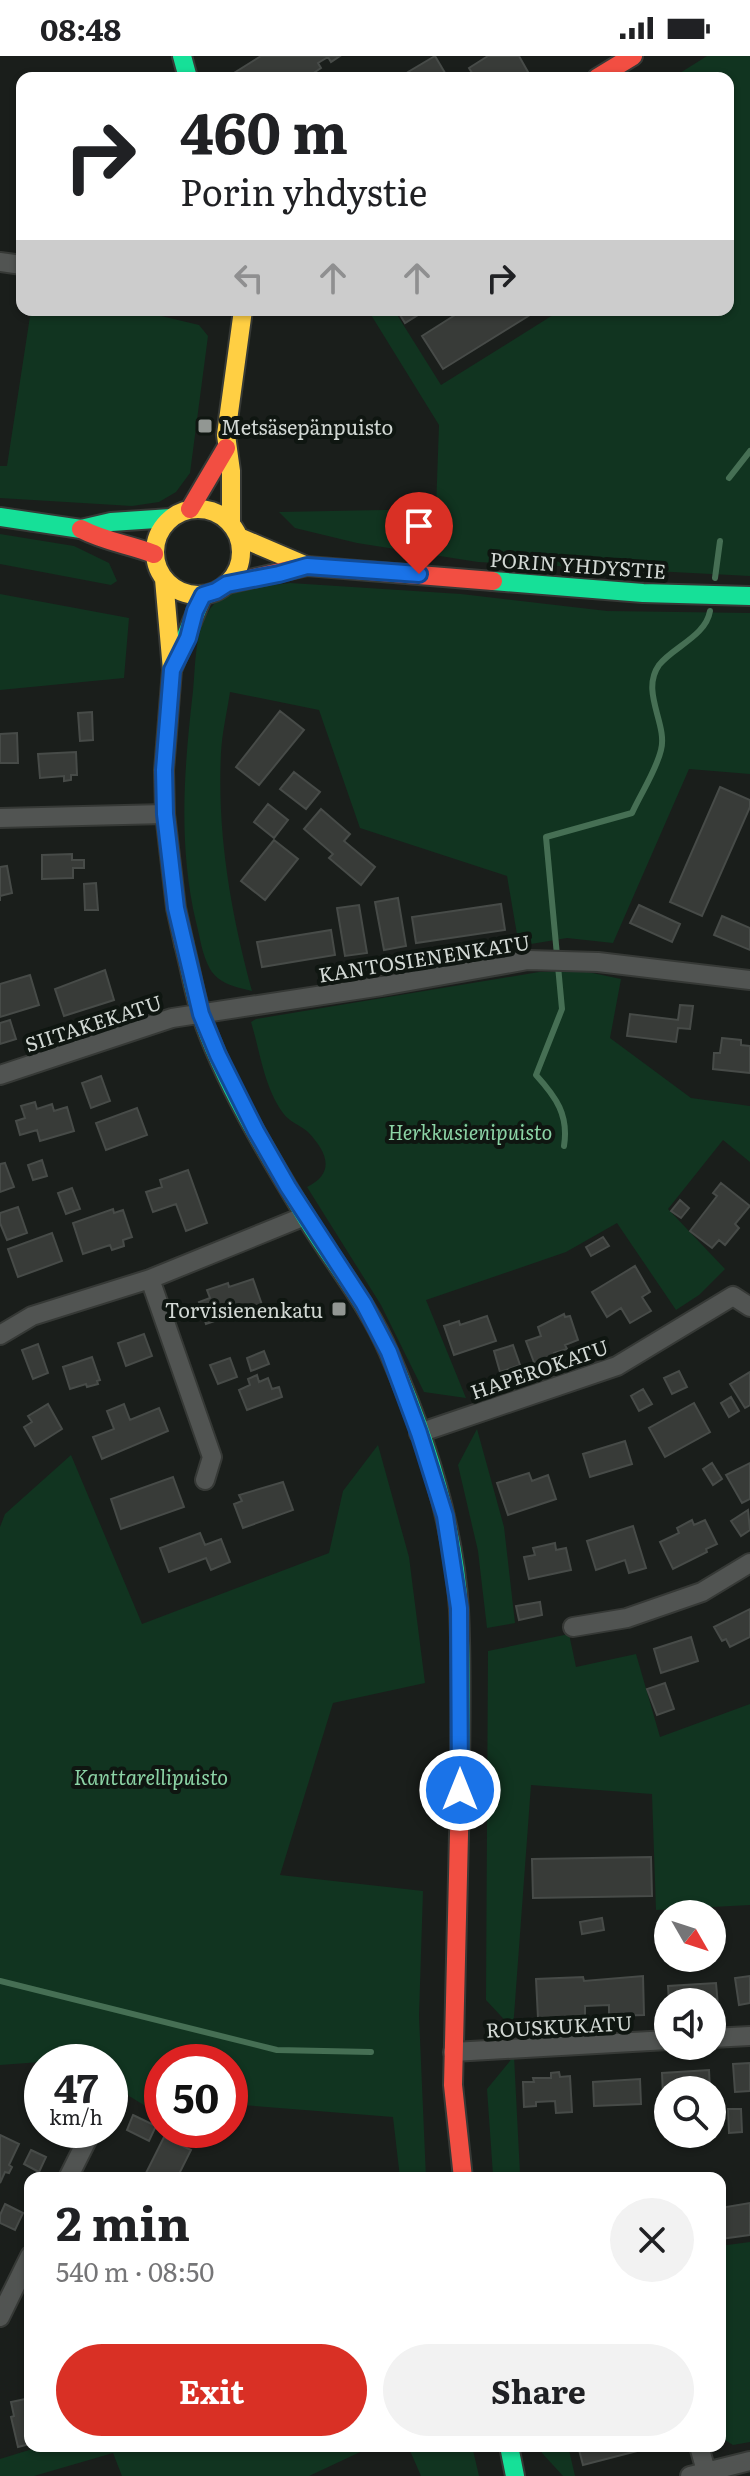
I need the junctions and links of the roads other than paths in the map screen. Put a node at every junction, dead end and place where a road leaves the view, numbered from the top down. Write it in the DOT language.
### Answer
graph roads {
  1 [pos="633,56"];
  2 [pos="607,72"];
  3 [pos="242,316"];
  4 [pos="226,448"];
  5 [pos="190,509"];
  6 [pos="0,517"];
  7 [pos="171,518"];
  8 [pos="81,529"];
  9 [pos="235,530"];
  10 [pos="154,554"];
  11 [pos="307,566"];
  12 [pos="164,579"];
  13 [pos="227,584"];
  14 [pos="203,595"];
  15 [pos="750,596"];
  16 [pos="172,670"];
  17 [pos="165,814"];
  18 [pos="0,818"];
  19 [pos="750,980"];
  20 [pos="201,1014"];
  21 [pos="0,1075"];
  22 [pos="305,1216"];
  23 [pos="150,1279"];
  24 [pos="750,1307"];
  25 [pos="0,1335"];
  26 [pos="419,1433"];
  27 [pos="205,1480"];
  28 [pos="750,1563"];
  29 [pos="573,1627"];
  30 [pos="750,2036"];
  31 [pos="726,2037"];
  32 [pos="654,2041"];
  33 [pos="453,2052"];
  34 [pos="83,2148"];
  35 [pos="71,2172"];
  36 [pos="462,2172"];
  37 [pos="24,2268"];
  38 [pos="0,2317"];
  39 [pos="510,2452"];
  40 [pos="699,2452"];
  41 [pos="750,2461"];
  42 [pos="698,2474"];
  43 [pos="515,2476"];
  1 -- 2 [label="main road"];
  3 -- 4 [label="main road"];
  4 -- 5 [label="main road"];
  4 -- 9 [label="main road"];
  5 -- 7 [label="main road"];
  5 -- 9 [label="main road"];
  6 -- 8 [label="main road"];
  7 -- 8 [label="main road"];
  7 -- 10 [label="main road"];
  8 -- 10 [label="main road"];
  9 -- 11 [label="main road, PORIN YHDYSTIE"];
  9 -- 13 [label="main road"];
  10 -- 12 [label="main road"];
  11 -- 13 [label="main road, PORIN YHDYSTIE"];
  11 -- 15 [label="main road, PORIN YHDYSTIE"];
  12 -- 14 [label="main road"];
  12 -- 16 [label="main road"];
  13 -- 14 [label="main road"];
  14 -- 16 [label="main road"];
  16 -- 17 [label="main road"];
  17 -- 18 [label="street"];
  17 -- 20 [label="main road"];
  19 -- 20 [label="street, KANTOSIENENKATU"];
  20 -- 21 [label="street, SIITAKEKATU"];
  20 -- 22 [label="main road"];
  22 -- 23 [label="street"];
  22 -- 26 [label="main road"];
  23 -- 25 [label="street"];
  23 -- 27 [label="street"];
  24 -- 26 [label="street, HAPEROKATU"];
  26 -- 33 [label="main road"];
  28 -- 29 [label="street"];
  30 -- 31 [label="street"];
  32 -- 33 [label="street, ROUSKUKATU"];
  33 -- 36 [label="main road"];
  34 -- 35 [label="street"];
  37 -- 38 [label="street"];
  39 -- 43 [label="main road"];
  40 -- 42 [label="street"];
  41 -- 42 [label="street"];
}
